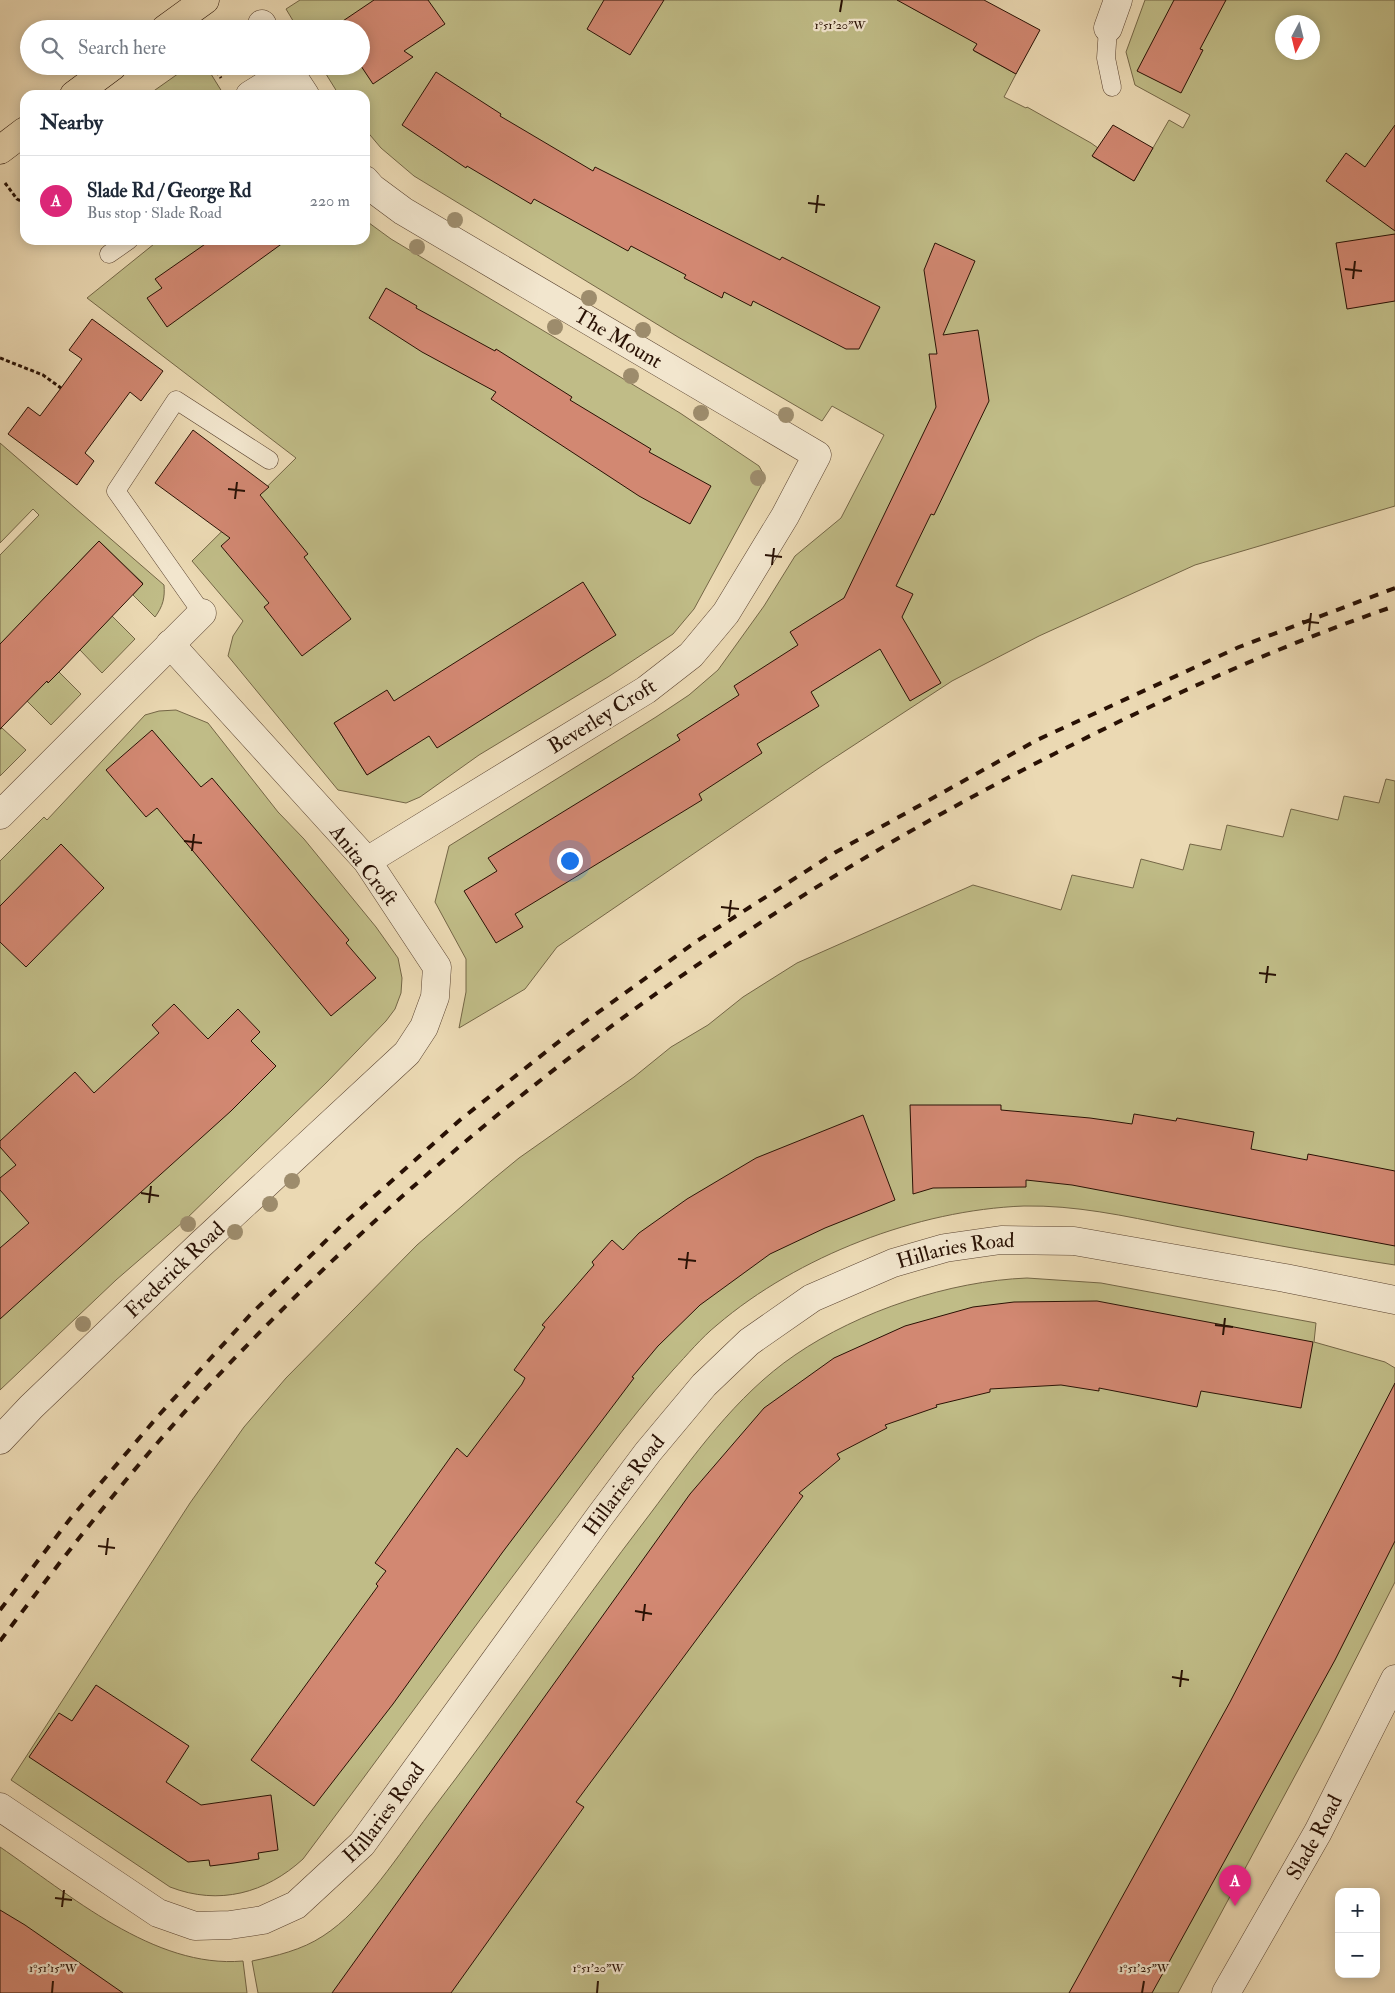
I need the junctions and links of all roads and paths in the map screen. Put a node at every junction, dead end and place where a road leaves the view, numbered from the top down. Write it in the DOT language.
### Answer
graph roads {
  1 [pos="205,0"];
  2 [pos="1118,0"];
  3 [pos="177,20"];
  4 [pos="1108,28"];
  5 [pos="102,75"];
  6 [pos="278,75"];
  7 [pos="292,75"];
  8 [pos="1112,88"];
  9 [pos="81,90"];
  10 [pos="257,90"];
  11 [pos="302,90"];
  12 [pos="20,135"];
  13 [pos="0,150"];
  14 [pos="0,177"];
  15 [pos="370,186"];
  16 [pos="20,200"];
  17 [pos="122,245"];
  18 [pos="109,254"];
  19 [pos="0,358"];
  20 [pos="61,388"];
  21 [pos="269,460"];
  22 [pos="785,516"];
  23 [pos="202,613"];
  24 [pos="170,644"];
  25 [pos="0,816"];
  26 [pos="367,861"];
  27 [pos="351,1102"];
  28 [pos="1395,1300"];
  29 [pos="0,1440"];
  30 [pos="1395,1680"];
  31 [pos="0,1806"];
  32 [pos="1226,1993"];
  1 -- 3 [label="main road"];
  2 -- 4 [label="street"];
  4 -- 8 [label="lane"];
  5 -- 9 [label="main road"];
  6 -- 10 [label="street"];
  7 -- 11 [label="street"];
  12 -- 13 [label="main road"];
  14 -- 16 [label="path"];
  15 -- 22 [label="street, The Mount"];
  17 -- 18 [label="lane"];
  19 -- 20 [label="path"];
  21 -- 23 [label="lane"];
  22 -- 26 [label="street, Beverley Croft"];
  23 -- 24 [label="street"];
  24 -- 25 [label="street"];
  24 -- 26 [label="street, Anita Croft"];
  26 -- 27 [label="street, Anita Croft"];
  27 -- 29 [label="street, Frederick Road"];
  28 -- 31 [label="street, Hillaries Road"];
  30 -- 32 [label="street, Slade Road"];
}
